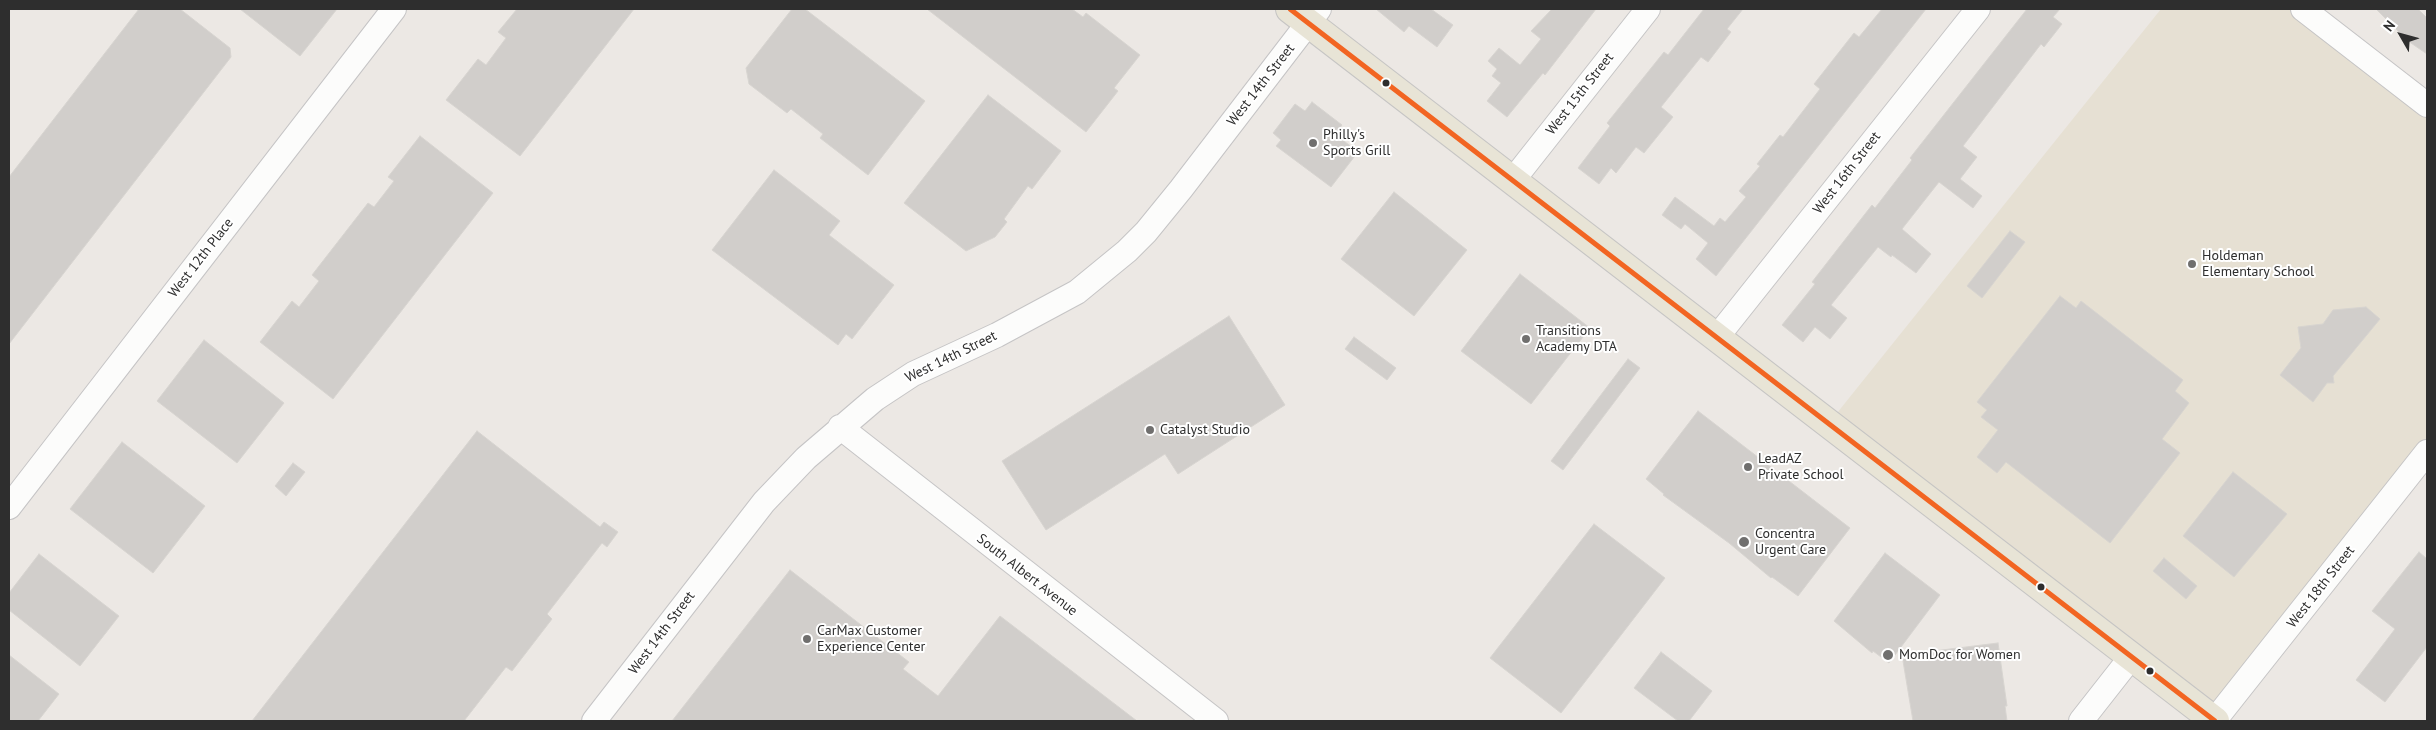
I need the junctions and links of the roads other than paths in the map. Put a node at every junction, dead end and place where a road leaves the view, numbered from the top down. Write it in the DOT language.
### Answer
graph roads {
  1 [pos="394,9"];
  2 [pos="1648,9"];
  3 [pos="1978,9"];
  4 [pos="2303,9"];
  5 [pos="1306,13"];
  6 [pos="2427,105"];
  7 [pos="1513,180"];
  8 [pos="1718,337"];
  9 [pos="840,427"];
  10 [pos="2427,452"];
  11 [pos="9,507"];
  12 [pos="2132,656"];
  13 [pos="594,721"];
  14 [pos="1216,721"];
  15 [pos="2081,721"];
  16 [pos="2215,721"];
  1 -- 11 [label="street, West 12th Place"];
  2 -- 7 [label="street, West 15th Street"];
  3 -- 8 [label="street, West 16th Street"];
  4 -- 6 [label="street"];
  5 -- 7 [label="main road"];
  5 -- 9 [label="street, West 14th Street"];
  7 -- 8 [label="main road"];
  8 -- 12 [label="main road"];
  9 -- 13 [label="street, West 14th Street"];
  9 -- 14 [label="street, South Albert Avenue"];
  10 -- 16 [label="street, West 18th Street"];
  12 -- 15 [label="street"];
  12 -- 16 [label="main road"];
}
